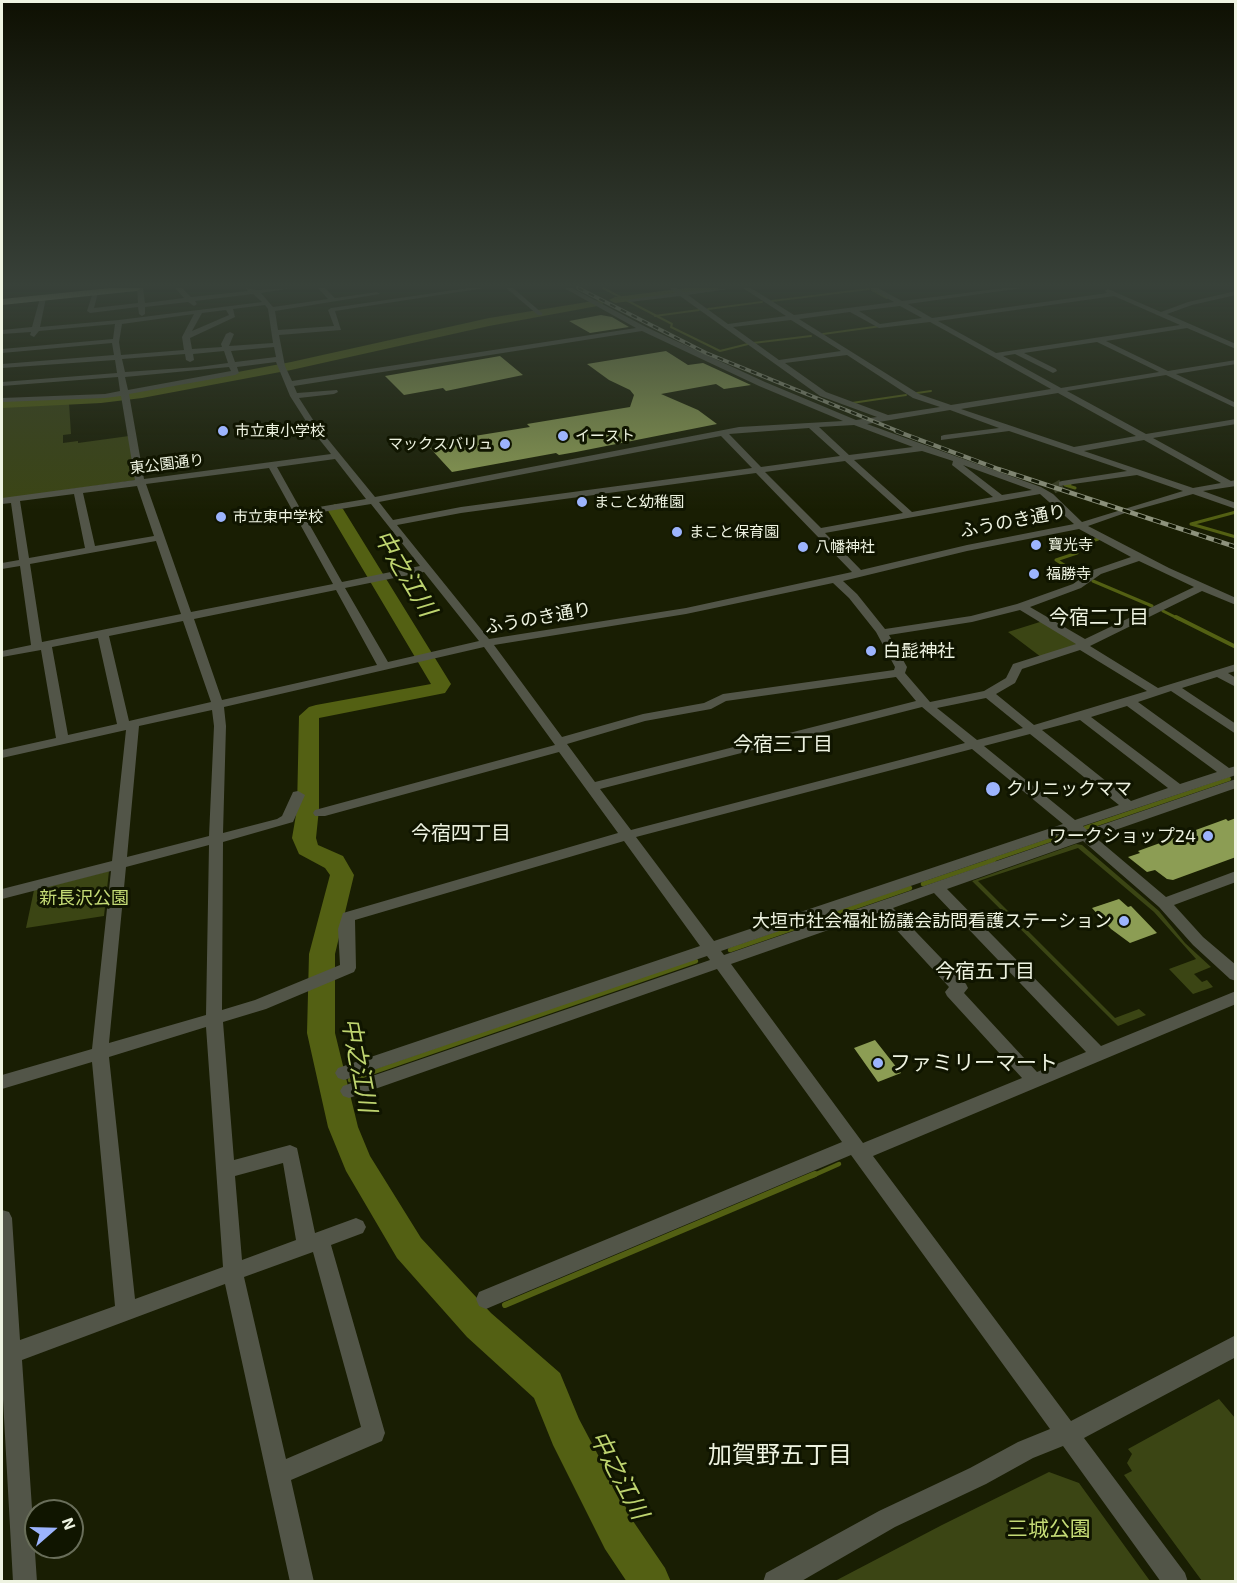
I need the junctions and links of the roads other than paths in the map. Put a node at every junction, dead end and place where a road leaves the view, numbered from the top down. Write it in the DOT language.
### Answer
graph roads {
  1 [pos="60,362"];
  2 [pos="119,362"];
  3 [pos="191,362"];
  4 [pos="231,362"];
  5 [pos="280,362"];
  6 [pos="454,362"];
  7 [pos="714,362"];
  8 [pos="778,362"];
  9 [pos="860,362"];
  10 [pos="1008,362"];
  11 [pos="1035,362"];
  12 [pos="1144,362"];
  13 [pos="1236,362"];
  14 [pos="35,364"];
  15 [pos="281,365"];
  16 [pos="2,366"];
  17 [pos="232,366"];
  18 [pos="192,370"];
  19 [pos="1053,371"];
  20 [pos="1167,373"];
  21 [pos="121,375"];
  22 [pos="29,382"];
  23 [pos="195,383"];
  24 [pos="2,384"];
  25 [pos="292,390"];
  26 [pos="1059,390"];
  27 [pos="334,392"];
  28 [pos="125,395"];
  29 [pos="23,399"];
  30 [pos="2,400"];
  31 [pos="1236,406"];
  32 [pos="948,407"];
  33 [pos="887,418"];
  34 [pos="1236,421"];
  35 [pos="854,422"];
  36 [pos="811,425"];
  37 [pos="1010,429"];
  38 [pos="723,433"];
  39 [pos="1144,437"];
  40 [pos="944,438"];
  41 [pos="924,448"];
  42 [pos="1071,450"];
  43 [pos="337,456"];
  44 [pos="849,459"];
  45 [pos="954,459"];
  46 [pos="271,464"];
  47 [pos="758,470"];
  48 [pos="1137,473"];
  49 [pos="140,482"];
  50 [pos="1062,484"];
  51 [pos="1233,484"];
  52 [pos="78,490"];
  53 [pos="1047,490"];
  54 [pos="1192,492"];
  55 [pos="15,499"];
  56 [pos="1002,499"];
  57 [pos="372,500"];
  58 [pos="2,501"];
  59 [pos="1236,506"];
  60 [pos="298,513"];
  61 [pos="911,516"];
  62 [pos="392,523"];
  63 [pos="1081,526"];
  64 [pos="817,532"];
  65 [pos="159,538"];
  66 [pos="91,550"];
  67 [pos="1140,557"];
  68 [pos="24,562"];
  69 [pos="2,566"];
  70 [pos="427,568"];
  71 [pos="859,574"];
  72 [pos="835,579"];
  73 [pos="339,585"];
  74 [pos="1202,587"];
  75 [pos="1236,602"];
  76 [pos="1021,606"];
  77 [pos="187,616"];
  78 [pos="103,633"];
  79 [pos="882,633"];
  80 [pos="487,644"];
  81 [pos="1083,645"];
  82 [pos="42,646"];
  83 [pos="2,654"];
  84 [pos="1236,667"];
  85 [pos="385,668"];
  86 [pos="899,673"];
  87 [pos="1219,673"];
  88 [pos="1236,684"];
  89 [pos="1173,687"];
  90 [pos="1157,692"];
  91 [pos="988,694"];
  92 [pos="1129,701"];
  93 [pos="925,704"];
  94 [pos="218,705"];
  95 [pos="1082,716"];
  96 [pos="128,726"];
  97 [pos="1031,729"];
  98 [pos="1236,730"];
  99 [pos="63,741"];
  100 [pos="975,743"];
  101 [pos="561,744"];
  102 [pos="2,754"];
  103 [pos="1233,775"];
  104 [pos="591,787"];
  105 [pos="1178,789"];
  106 [pos="298,795"];
  107 [pos="1129,806"];
  108 [pos="320,813"];
  109 [pos="1079,830"];
  110 [pos="627,835"];
  111 [pos="216,839"];
  112 [pos="119,863"];
  113 [pos="1236,876"];
  114 [pos="936,887"];
  115 [pos="2,894"];
  116 [pos="1164,903"];
  117 [pos="883,906"];
  118 [pos="709,949"];
  119 [pos="720,963"];
  120 [pos="1236,975"];
  121 [pos="1236,997"];
  122 [pos="214,1018"];
  123 [pos="100,1051"];
  124 [pos="1099,1054"];
  125 [pos="344,1073"];
  126 [pos="1035,1080"];
  127 [pos="2,1082"];
  128 [pos="349,1091"];
  129 [pos="858,1149"];
  130 [pos="226,1170"];
  131 [pos="2,1218"];
  132 [pos="356,1227"];
  133 [pos="313,1242"];
  134 [pos="233,1273"];
  135 [pos="486,1299"];
  136 [pos="126,1312"];
  137 [pos="1236,1345"];
  138 [pos="6,1356"];
  139 [pos="1067,1433"];
  140 [pos="278,1474"];
  141 [pos="25,1581"];
  142 [pos="302,1581"];
  143 [pos="775,1581"];
  144 [pos="1176,1581"];
  1 -- 14 [label="street"];
  2 -- 21 [label="street"];
  3 -- 18 [label="street"];
  4 -- 17 [label="street"];
  5 -- 15 [label="street"];
  6 -- 25 [label="street"];
  7 -- 35 [label="street"];
  8 -- 33 [label="street"];
  9 -- 32 [label="street"];
  10 -- 26 [label="street"];
  11 -- 19 [label="street"];
  12 -- 20 [label="street"];
  13 -- 20 [label="street"];
  14 -- 16 [label="street"];
  14 -- 22 [label="street"];
  15 -- 17 [label="street"];
  15 -- 25 [label="street"];
  17 -- 18 [label="street"];
  17 -- 23 [label="street"];
  18 -- 21 [label="street"];
  18 -- 23 [label="street"];
  20 -- 26 [label="street"];
  20 -- 31 [label="street"];
  21 -- 22 [label="street"];
  21 -- 28 [label="street"];
  22 -- 24 [label="street"];
  22 -- 29 [label="street"];
  23 -- 28 [label="street"];
  25 -- 27 [label="street"];
  25 -- 43 [label="street"];
  26 -- 32 [label="street"];
  26 -- 39 [label="street"];
  28 -- 29 [label="street"];
  28 -- 49 [label="street"];
  29 -- 30 [label="street"];
  32 -- 33 [label="street"];
  32 -- 37 [label="street"];
  33 -- 35 [label="street"];
  34 -- 39 [label="street"];
  35 -- 36 [label="street"];
  35 -- 41 [label="street"];
  36 -- 38 [label="street"];
  36 -- 44 [label="street"];
  37 -- 40 [label="street"];
  37 -- 42 [label="street"];
  38 -- 47 [label="street"];
  38 -- 57 [label="street"];
  39 -- 42 [label="street"];
  39 -- 51 [label="street"];
  41 -- 44 [label="street"];
  41 -- 45 [label="street"];
  42 -- 48 [label="street"];
  43 -- 46 [label="street, 東公園通り"];
  43 -- 57 [label="street"];
  44 -- 47 [label="street"];
  44 -- 61 [label="street"];
  45 -- 53 [label="street"];
  45 -- 56 [label="street"];
  46 -- 49 [label="street, 東公園通り"];
  46 -- 60 [label="street"];
  47 -- 62 [label="street"];
  47 -- 64 [label="street"];
  48 -- 50 [label="street"];
  48 -- 54 [label="street"];
  49 -- 52 [label="street, 東公園通り"];
  49 -- 65 [label="street"];
  51 -- 54 [label="street, ふうのき通り"];
  52 -- 55 [label="street, 東公園通り"];
  52 -- 66 [label="street"];
  53 -- 56 [label="street"];
  53 -- 63 [label="street"];
  54 -- 59 [label="street"];
  54 -- 63 [label="street, ふうのき通り"];
  55 -- 58 [label="street, 東公園通り"];
  55 -- 68 [label="street"];
  56 -- 61 [label="street"];
  57 -- 60 [label="street"];
  57 -- 62 [label="street"];
  60 -- 73 [label="street"];
  61 -- 64 [label="street"];
  62 -- 70 [label="street"];
  63 -- 67 [label="street"];
  63 -- 71 [label="street, ふうのき通り"];
  64 -- 71 [label="street"];
  65 -- 66 [label="street"];
  65 -- 77 [label="street"];
  66 -- 68 [label="street"];
  67 -- 74 [label="street"];
  67 -- 76 [label="street"];
  68 -- 69 [label="street"];
  68 -- 82 [label="street"];
  70 -- 73 [label="street"];
  70 -- 80 [label="street"];
  71 -- 72 [label="street, ふうのき通り"];
  72 -- 79 [label="street"];
  72 -- 80 [label="street, ふうのき通り"];
  73 -- 77 [label="street"];
  73 -- 85 [label="street"];
  74 -- 75 [label="street"];
  74 -- 81 [label="street"];
  76 -- 79 [label="street"];
  76 -- 81 [label="street"];
  77 -- 78 [label="street"];
  77 -- 94 [label="street"];
  78 -- 82 [label="street"];
  78 -- 96 [label="street"];
  79 -- 86 [label="street"];
  80 -- 85 [label="street, ふうのき通り"];
  80 -- 101 [label="street"];
  81 -- 90 [label="street"];
  81 -- 91 [label="street"];
  82 -- 83 [label="street"];
  82 -- 99 [label="street"];
  84 -- 87 [label="street"];
  85 -- 94 [label="street, ふうのき通り"];
  86 -- 93 [label="street"];
  86 -- 101 [label="street"];
  87 -- 88 [label="street"];
  87 -- 89 [label="street"];
  89 -- 90 [label="street"];
  89 -- 98 [label="street"];
  90 -- 92 [label="street"];
  91 -- 93 [label="street"];
  91 -- 97 [label="street"];
  92 -- 95 [label="street"];
  92 -- 103 [label="street"];
  93 -- 100 [label="street"];
  93 -- 104 [label="street"];
  94 -- 96 [label="street, ふうのき通り"];
  94 -- 111 [label="street"];
  95 -- 97 [label="street"];
  95 -- 105 [label="street"];
  96 -- 99 [label="street, ふうのき通り"];
  96 -- 112 [label="street"];
  97 -- 100 [label="street"];
  97 -- 107 [label="street"];
  99 -- 102 [label="street, ふうのき通り"];
  100 -- 109 [label="street"];
  100 -- 110 [label="street"];
  101 -- 104 [label="street"];
  101 -- 108 [label="street"];
  103 -- 105 [label="street"];
  103 -- 109 [label="street"];
  104 -- 110 [label="street"];
  105 -- 107 [label="street"];
  106 -- 111 [label="street"];
  107 -- 109 [label="street"];
  109 -- 114 [label="street"];
  109 -- 116 [label="street"];
  109 -- 118 [label="street"];
  110 -- 118 [label="street"];
  110 -- 122 [label="street"];
  111 -- 112 [label="street"];
  111 -- 122 [label="street"];
  112 -- 115 [label="street"];
  112 -- 123 [label="street"];
  113 -- 116 [label="street"];
  114 -- 117 [label="street"];
  114 -- 124 [label="street"];
  116 -- 120 [label="street"];
  117 -- 119 [label="street"];
  117 -- 126 [label="street"];
  118 -- 119 [label="street"];
  118 -- 125 [label="street"];
  119 -- 128 [label="street"];
  119 -- 129 [label="street"];
  121 -- 124 [label="street"];
  122 -- 123 [label="street"];
  122 -- 130 [label="street"];
  123 -- 127 [label="street"];
  123 -- 136 [label="street"];
  124 -- 126 [label="street"];
  126 -- 129 [label="street"];
  129 -- 135 [label="street"];
  129 -- 139 [label="street"];
  130 -- 133 [label="street"];
  130 -- 134 [label="street"];
  131 -- 138 [label="street"];
  132 -- 133 [label="street"];
  133 -- 134 [label="street"];
  133 -- 140 [label="street"];
  134 -- 136 [label="street"];
  134 -- 140 [label="street"];
  136 -- 138 [label="street"];
  137 -- 139 [label="street"];
  138 -- 141 [label="street"];
  139 -- 143 [label="street"];
  139 -- 144 [label="street"];
  140 -- 142 [label="street"];
}
